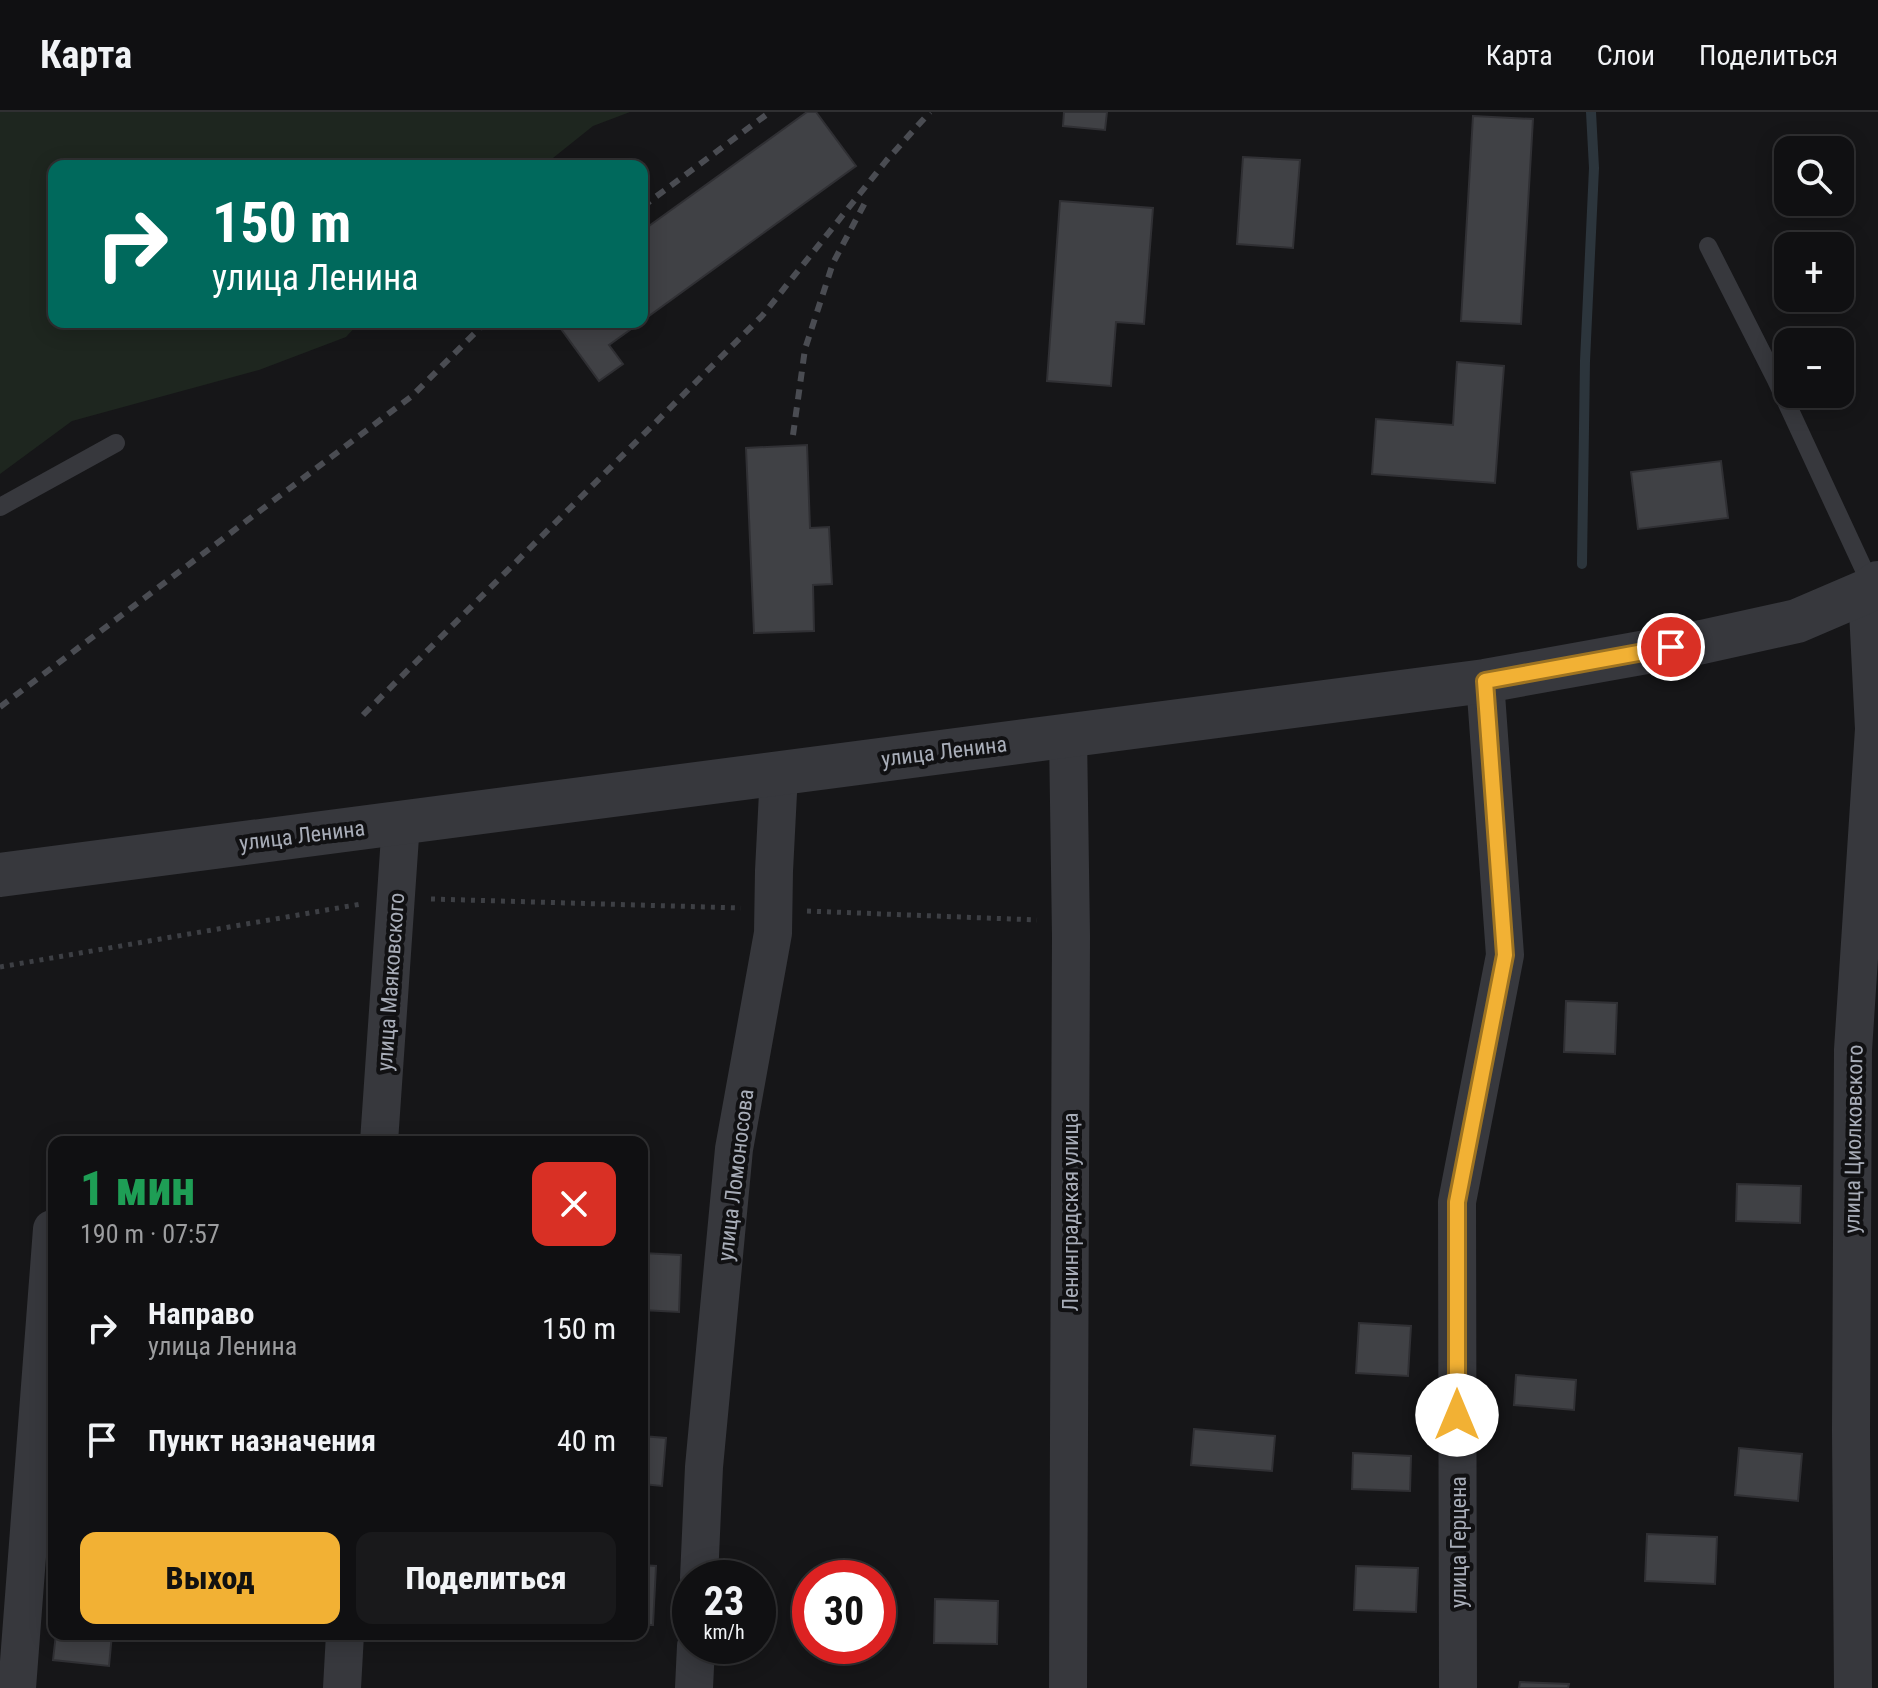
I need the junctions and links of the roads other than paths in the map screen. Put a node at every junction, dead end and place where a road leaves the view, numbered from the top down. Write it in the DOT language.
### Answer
graph roads {
  1 [pos="1708,246"];
  2 [pos="116,443"];
  3 [pos="0,507"];
  4 [pos="1872,587"];
  5 [pos="1485,681"];
  6 [pos="1068,735"];
  7 [pos="779,773"];
  8 [pos="401,822"];
  9 [pos="0,875"];
  10 [pos="1866,1052"];
  11 [pos="379,1136"];
  12 [pos="48,1281"];
  13 [pos="700,1560"];
  14 [pos="345,1640"];
  15 [pos="695,1664"];
  16 [pos="17,1688"];
  17 [pos="342,1688"];
  18 [pos="694,1688"];
  19 [pos="1068,1688"];
  20 [pos="1458,1688"];
  21 [pos="1853,1688"];
  1 -- 4 [label="lane"];
  2 -- 3 [label="lane"];
  4 -- 5 [label="street, улица Ленина"];
  4 -- 10 [label="street, улица Циолковского"];
  5 -- 6 [label="street, улица Ленина"];
  5 -- 20 [label="street, улица Герцена"];
  6 -- 7 [label="street, улица Ленина"];
  6 -- 19 [label="street, Ленинградская улица"];
  7 -- 8 [label="street, улица Ленина"];
  7 -- 13 [label="street, улица Ломоносова"];
  8 -- 9 [label="street, улица Ленина"];
  8 -- 11 [label="street, улица Маяковского"];
  10 -- 21 [label="street, улица Циолковского"];
  12 -- 16 [label="street"];
  14 -- 17 [label="street"];
  15 -- 18 [label="street"];
}
